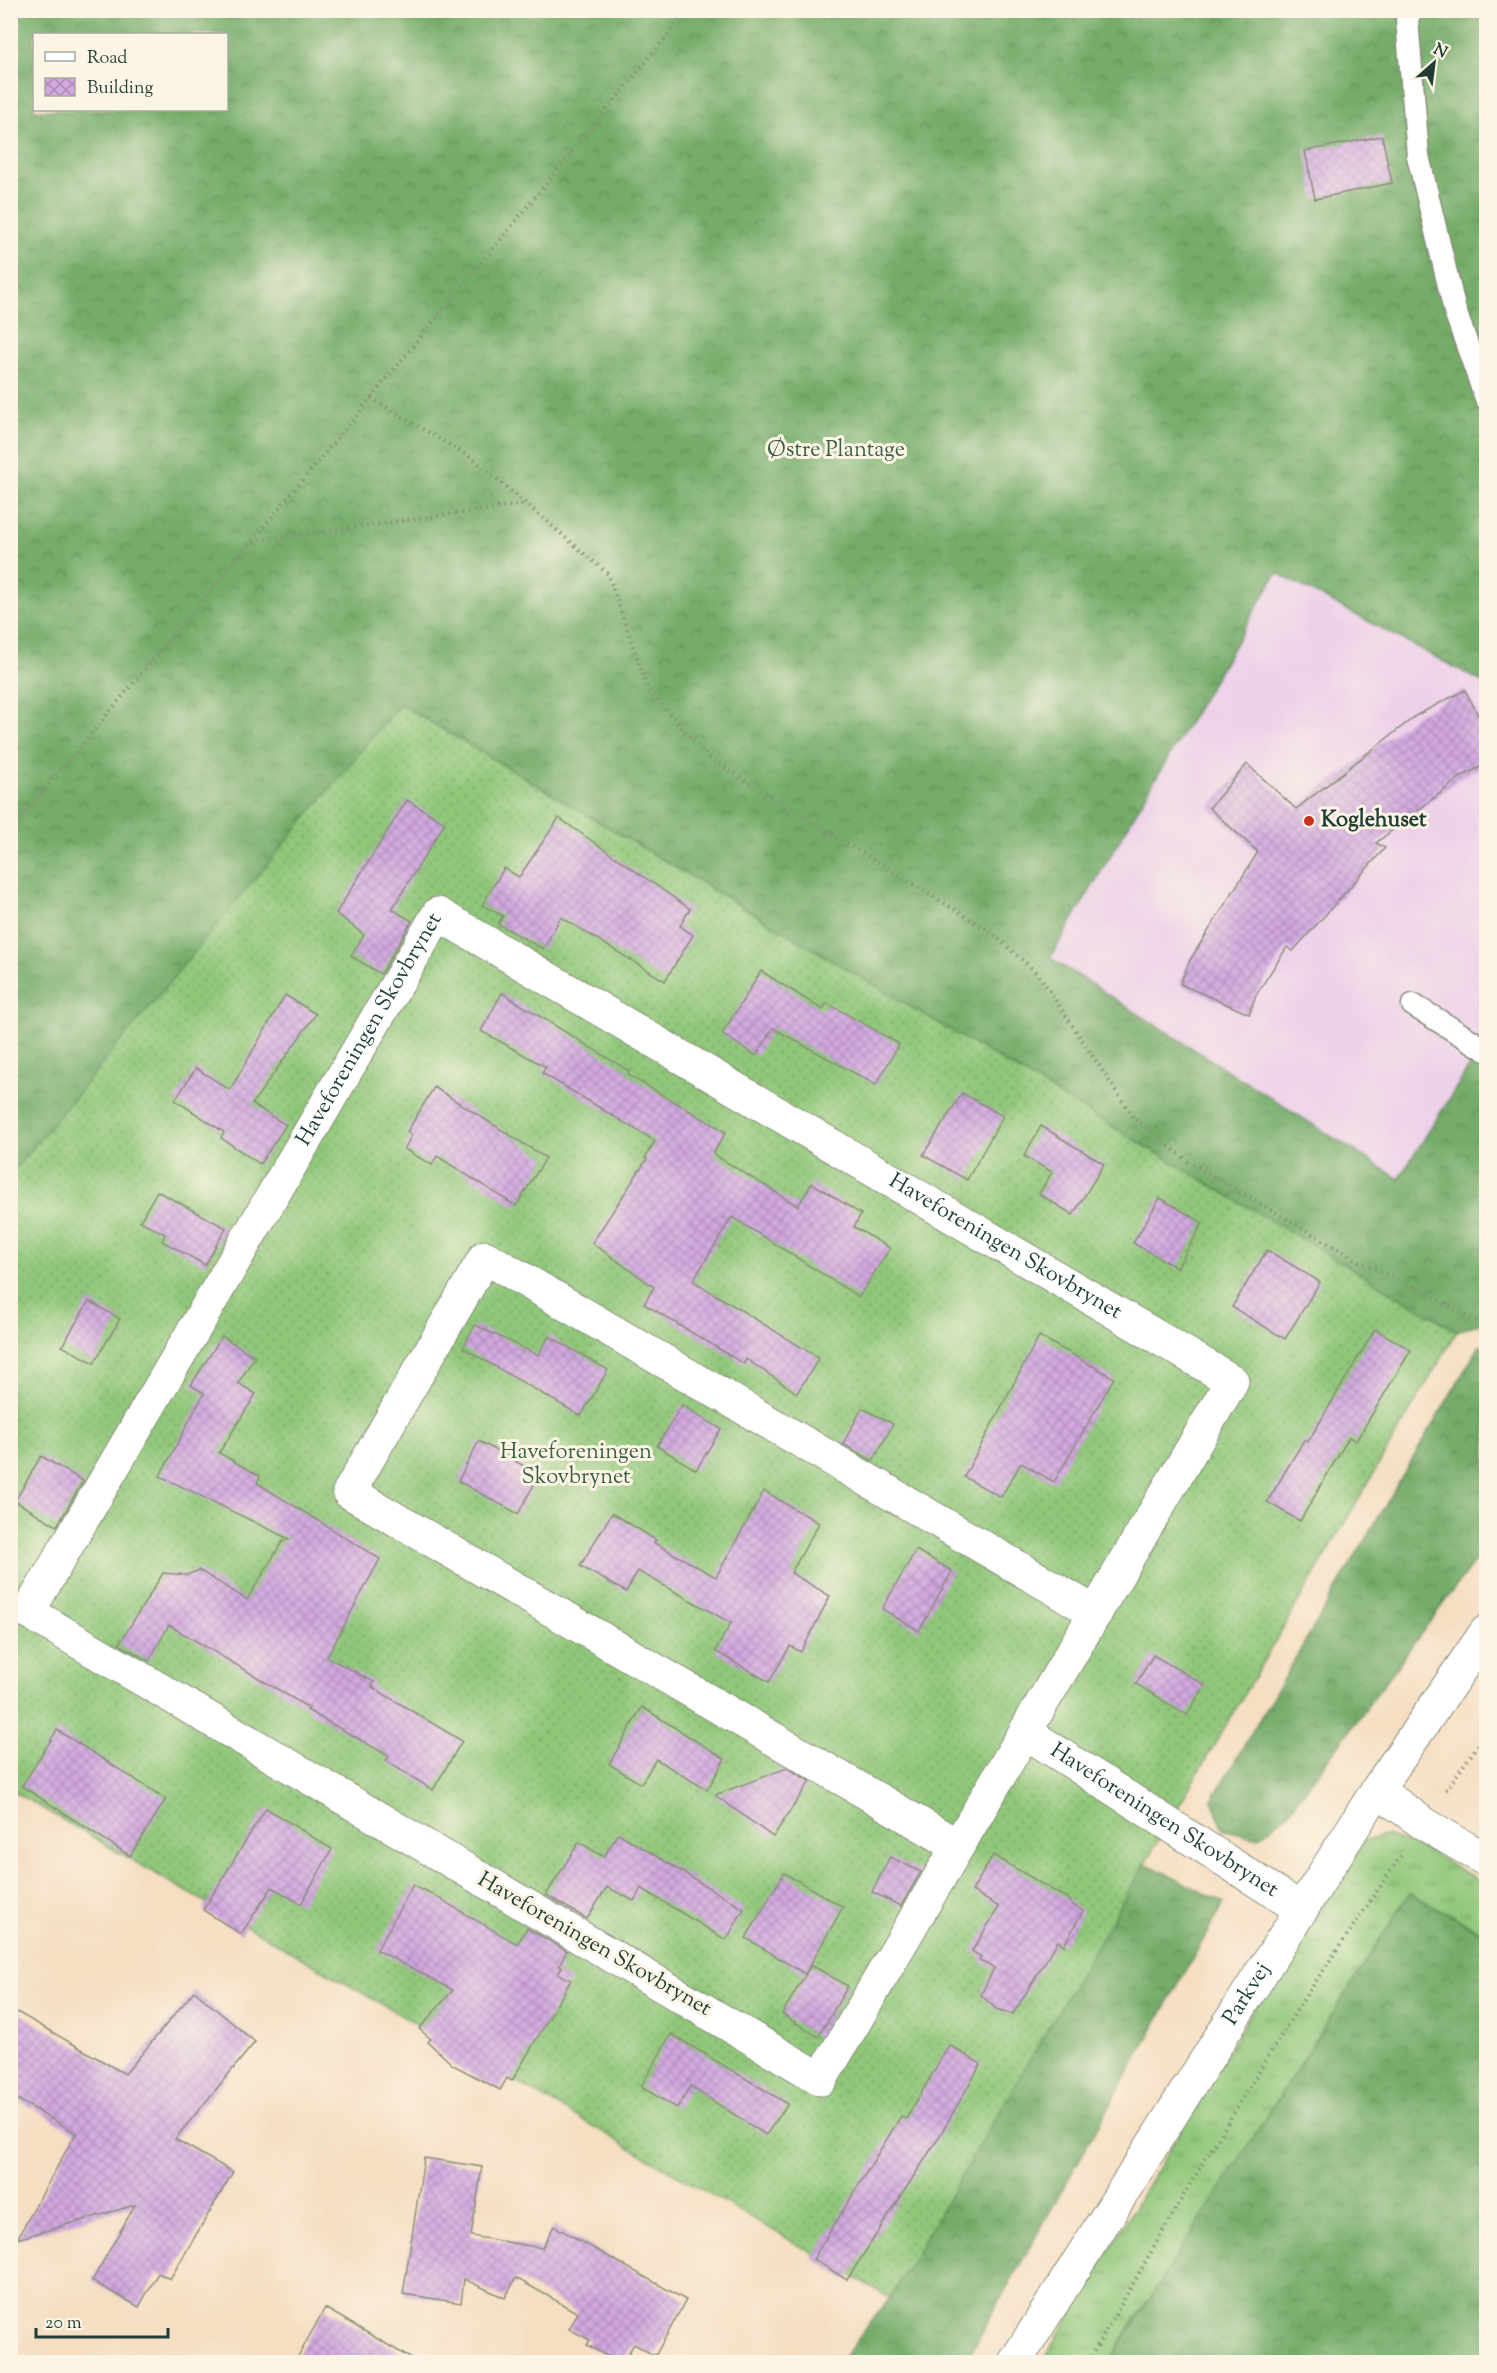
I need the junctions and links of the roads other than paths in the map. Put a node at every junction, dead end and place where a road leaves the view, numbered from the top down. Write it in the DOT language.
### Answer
graph roads {
  1 [pos="1411,10"];
  2 [pos="1486,398"];
  3 [pos="1413,1005"];
  4 [pos="1486,1050"];
  5 [pos="1096,1613"];
  6 [pos="1486,1632"];
  7 [pos="1025,1732"];
  8 [pos="1377,1790"];
  9 [pos="958,1846"];
  10 [pos="1486,1860"];
  11 [pos="1301,1909"];
  12 [pos="1015,2362"];
  1 -- 2 [label="lane"];
  3 -- 4 [label="lane"];
  5 -- 7 [label="street, Haveforeningen Skovbrynet"];
  5 -- 9 [label="street"];
  5 -- 9 [label="street, Haveforeningen Skovbrynet"];
  6 -- 8 [label="street, Parkvej"];
  7 -- 9 [label="street, Haveforeningen Skovbrynet"];
  7 -- 11 [label="street, Haveforeningen Skovbrynet"];
  8 -- 10 [label="street"];
  8 -- 11 [label="street, Parkvej"];
  11 -- 12 [label="street, Parkvej"];
}
